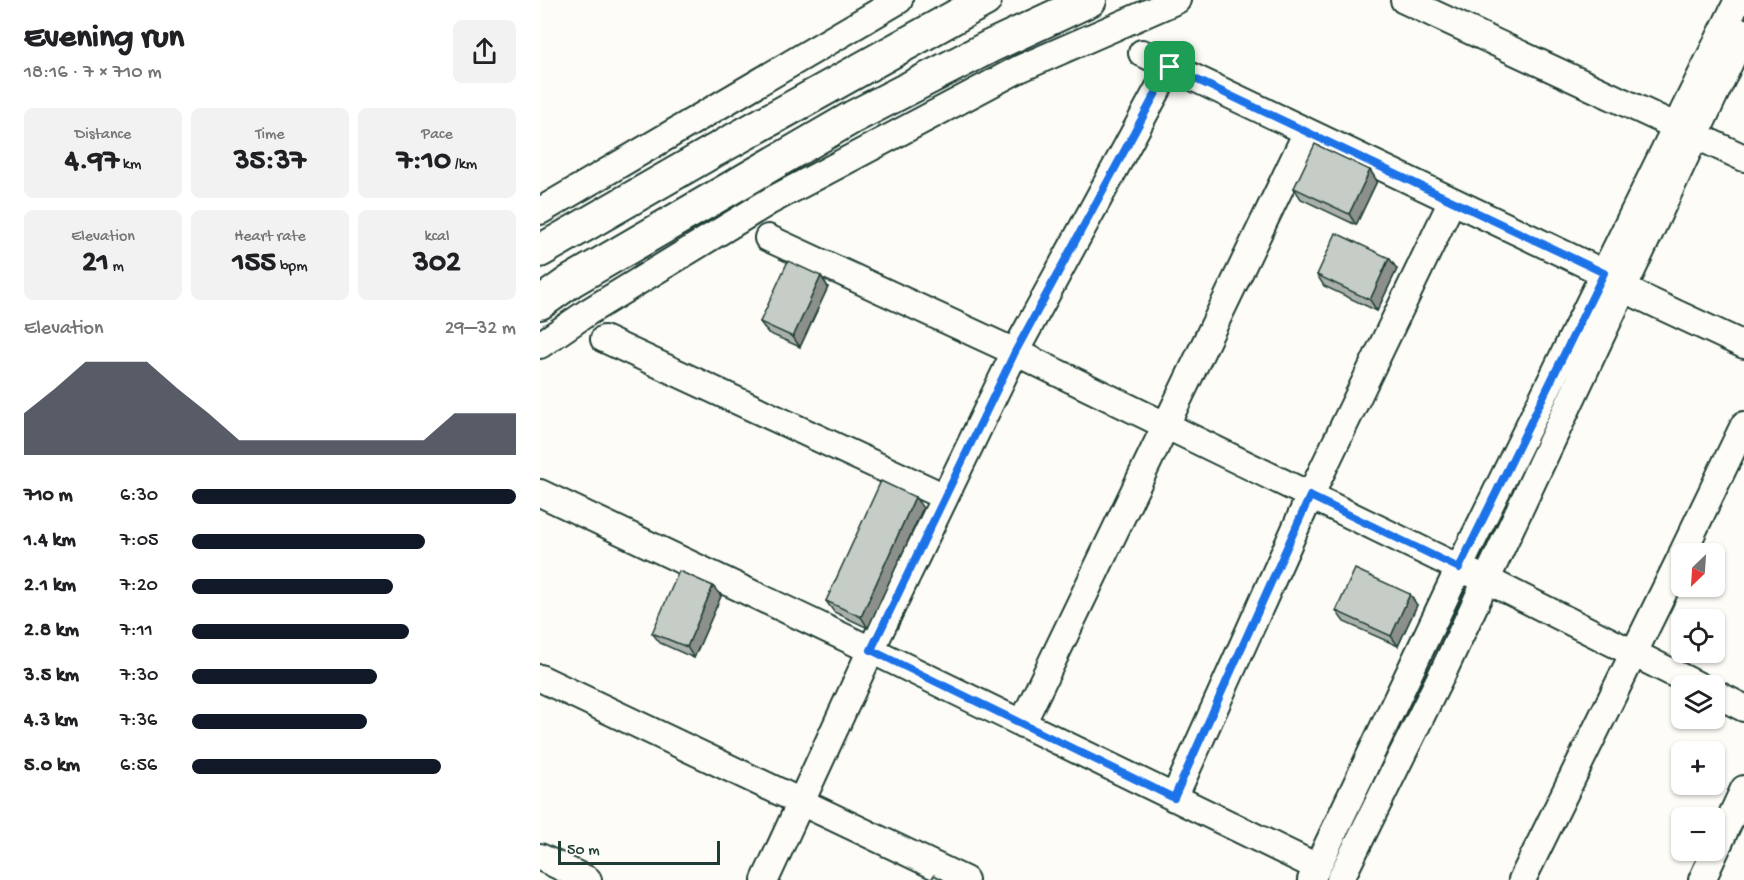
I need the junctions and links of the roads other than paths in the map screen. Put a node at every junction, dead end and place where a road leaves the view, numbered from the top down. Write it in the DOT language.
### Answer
graph roads {
  1 [pos="899,0"];
  2 [pos="985,0"];
  3 [pos="1090,0"];
  4 [pos="1177,0"];
  5 [pos="1404,0"];
  6 [pos="1738,0"];
  7 [pos="1744,32"];
  8 [pos="1142,53"];
  9 [pos="1170,67"];
  10 [pos="1686,129"];
  11 [pos="1307,132"];
  12 [pos="1744,158"];
  13 [pos="1452,201"];
  14 [pos="540,211"];
  15 [pos="768,238"];
  16 [pos="540,251"];
  17 [pos="1614,281"];
  18 [pos="540,303"];
  19 [pos="604,339"];
  20 [pos="540,345"];
  21 [pos="1744,345"];
  22 [pos="1015,352"];
  23 [pos="1164,425"];
  24 [pos="1744,425"];
  25 [pos="540,493"];
  26 [pos="1310,496"];
  27 [pos="945,497"];
  28 [pos="1687,543"];
  29 [pos="1459,568"];
  30 [pos="1671,577"];
  31 [pos="1486,580"];
  32 [pos="871,650"];
  33 [pos="1634,654"];
  34 [pos="1677,675"];
  35 [pos="540,678"];
  36 [pos="1725,698"];
  37 [pos="1744,708"];
  38 [pos="1022,724"];
  39 [pos="1744,789"];
  40 [pos="1174,798"];
  41 [pos="801,802"];
  42 [pos="540,857"];
  43 [pos="540,874"];
  44 [pos="1314,874"];
  45 [pos="554,880"];
  46 [pos="588,880"];
  47 [pos="765,880"];
  48 [pos="965,880"];
  49 [pos="1340,880"];
  50 [pos="1522,880"];
  51 [pos="1702,880"];
  1 -- 14 [label="street"];
  2 -- 16 [label="main road"];
  3 -- 18 [label="main road"];
  4 -- 20 [label="street"];
  5 -- 10 [label="street"];
  6 -- 10 [label="street"];
  7 -- 10 [label="street"];
  8 -- 9 [label="street"];
  9 -- 11 [label="street"];
  9 -- 22 [label="street"];
  10 -- 12 [label="street"];
  10 -- 17 [label="street"];
  11 -- 13 [label="street"];
  11 -- 23 [label="street"];
  13 -- 17 [label="street"];
  13 -- 26 [label="street"];
  15 -- 22 [label="street"];
  17 -- 21 [label="street"];
  17 -- 29 [label="street"];
  17 -- 31 [label="street"];
  19 -- 27 [label="street"];
  22 -- 23 [label="street"];
  22 -- 27 [label="street"];
  23 -- 26 [label="street"];
  23 -- 38 [label="street"];
  24 -- 28 [label="street"];
  25 -- 32 [label="street"];
  26 -- 29 [label="street"];
  26 -- 40 [label="street"];
  27 -- 32 [label="street"];
  29 -- 31 [label="street"];
  29 -- 44 [label="street"];
  30 -- 33 [label="street"];
  31 -- 33 [label="street"];
  31 -- 49 [label="street"];
  32 -- 38 [label="street"];
  32 -- 41 [label="street"];
  33 -- 34 [label="street"];
  33 -- 50 [label="street"];
  35 -- 41 [label="street"];
  36 -- 37 [label="street"];
  38 -- 40 [label="street"];
  39 -- 51 [label="street"];
  40 -- 44 [label="street"];
  41 -- 47 [label="street"];
  41 -- 48 [label="street"];
  42 -- 46 [label="street"];
  43 -- 45 [label="street"];
}
